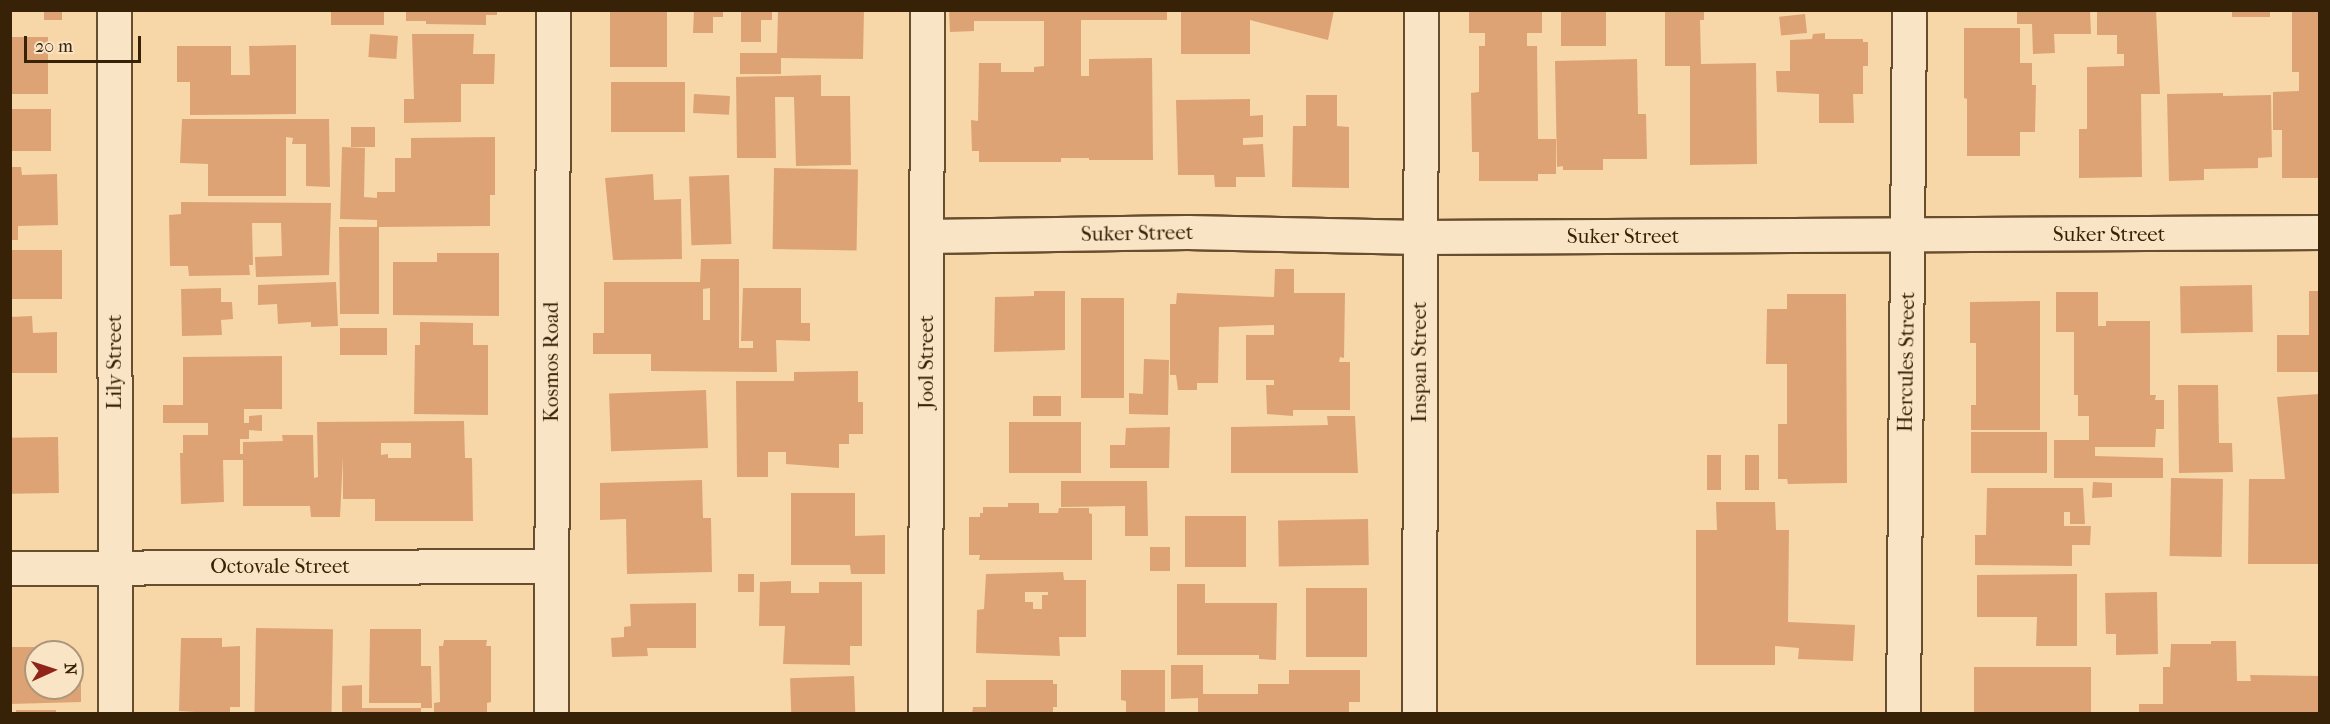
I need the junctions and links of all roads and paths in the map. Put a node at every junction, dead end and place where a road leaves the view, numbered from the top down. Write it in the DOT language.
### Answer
graph roads {
  1 [pos="114,10"];
  2 [pos="553,10"];
  3 [pos="927,10"];
  4 [pos="1421,10"];
  5 [pos="1909,10"];
  6 [pos="2319,232"];
  7 [pos="1908,235"];
  8 [pos="926,236"];
  9 [pos="1420,237"];
  10 [pos="550,566"];
  11 [pos="114,567"];
  12 [pos="10,568"];
  13 [pos="115,714"];
  14 [pos="551,714"];
  15 [pos="925,714"];
  16 [pos="1419,714"];
  17 [pos="1903,714"];
  1 -- 11 [label="street, Lily Street"];
  2 -- 10 [label="street, Kosmos Road"];
  3 -- 8 [label="street, Jool Street"];
  4 -- 9 [label="street, Inspan Street"];
  5 -- 7 [label="street, Hercules Street"];
  6 -- 7 [label="street, Suker Street"];
  7 -- 9 [label="street, Suker Street"];
  7 -- 17 [label="street, Hercules Street"];
  8 -- 9 [label="street, Suker Street"];
  8 -- 15 [label="street, Jool Street"];
  9 -- 16 [label="street, Inspan Street"];
  10 -- 11 [label="street, Octovale Street"];
  10 -- 14 [label="street, Kosmos Road"];
  11 -- 12 [label="street, Octovale Street"];
  11 -- 13 [label="street, Lily Street"];
}
